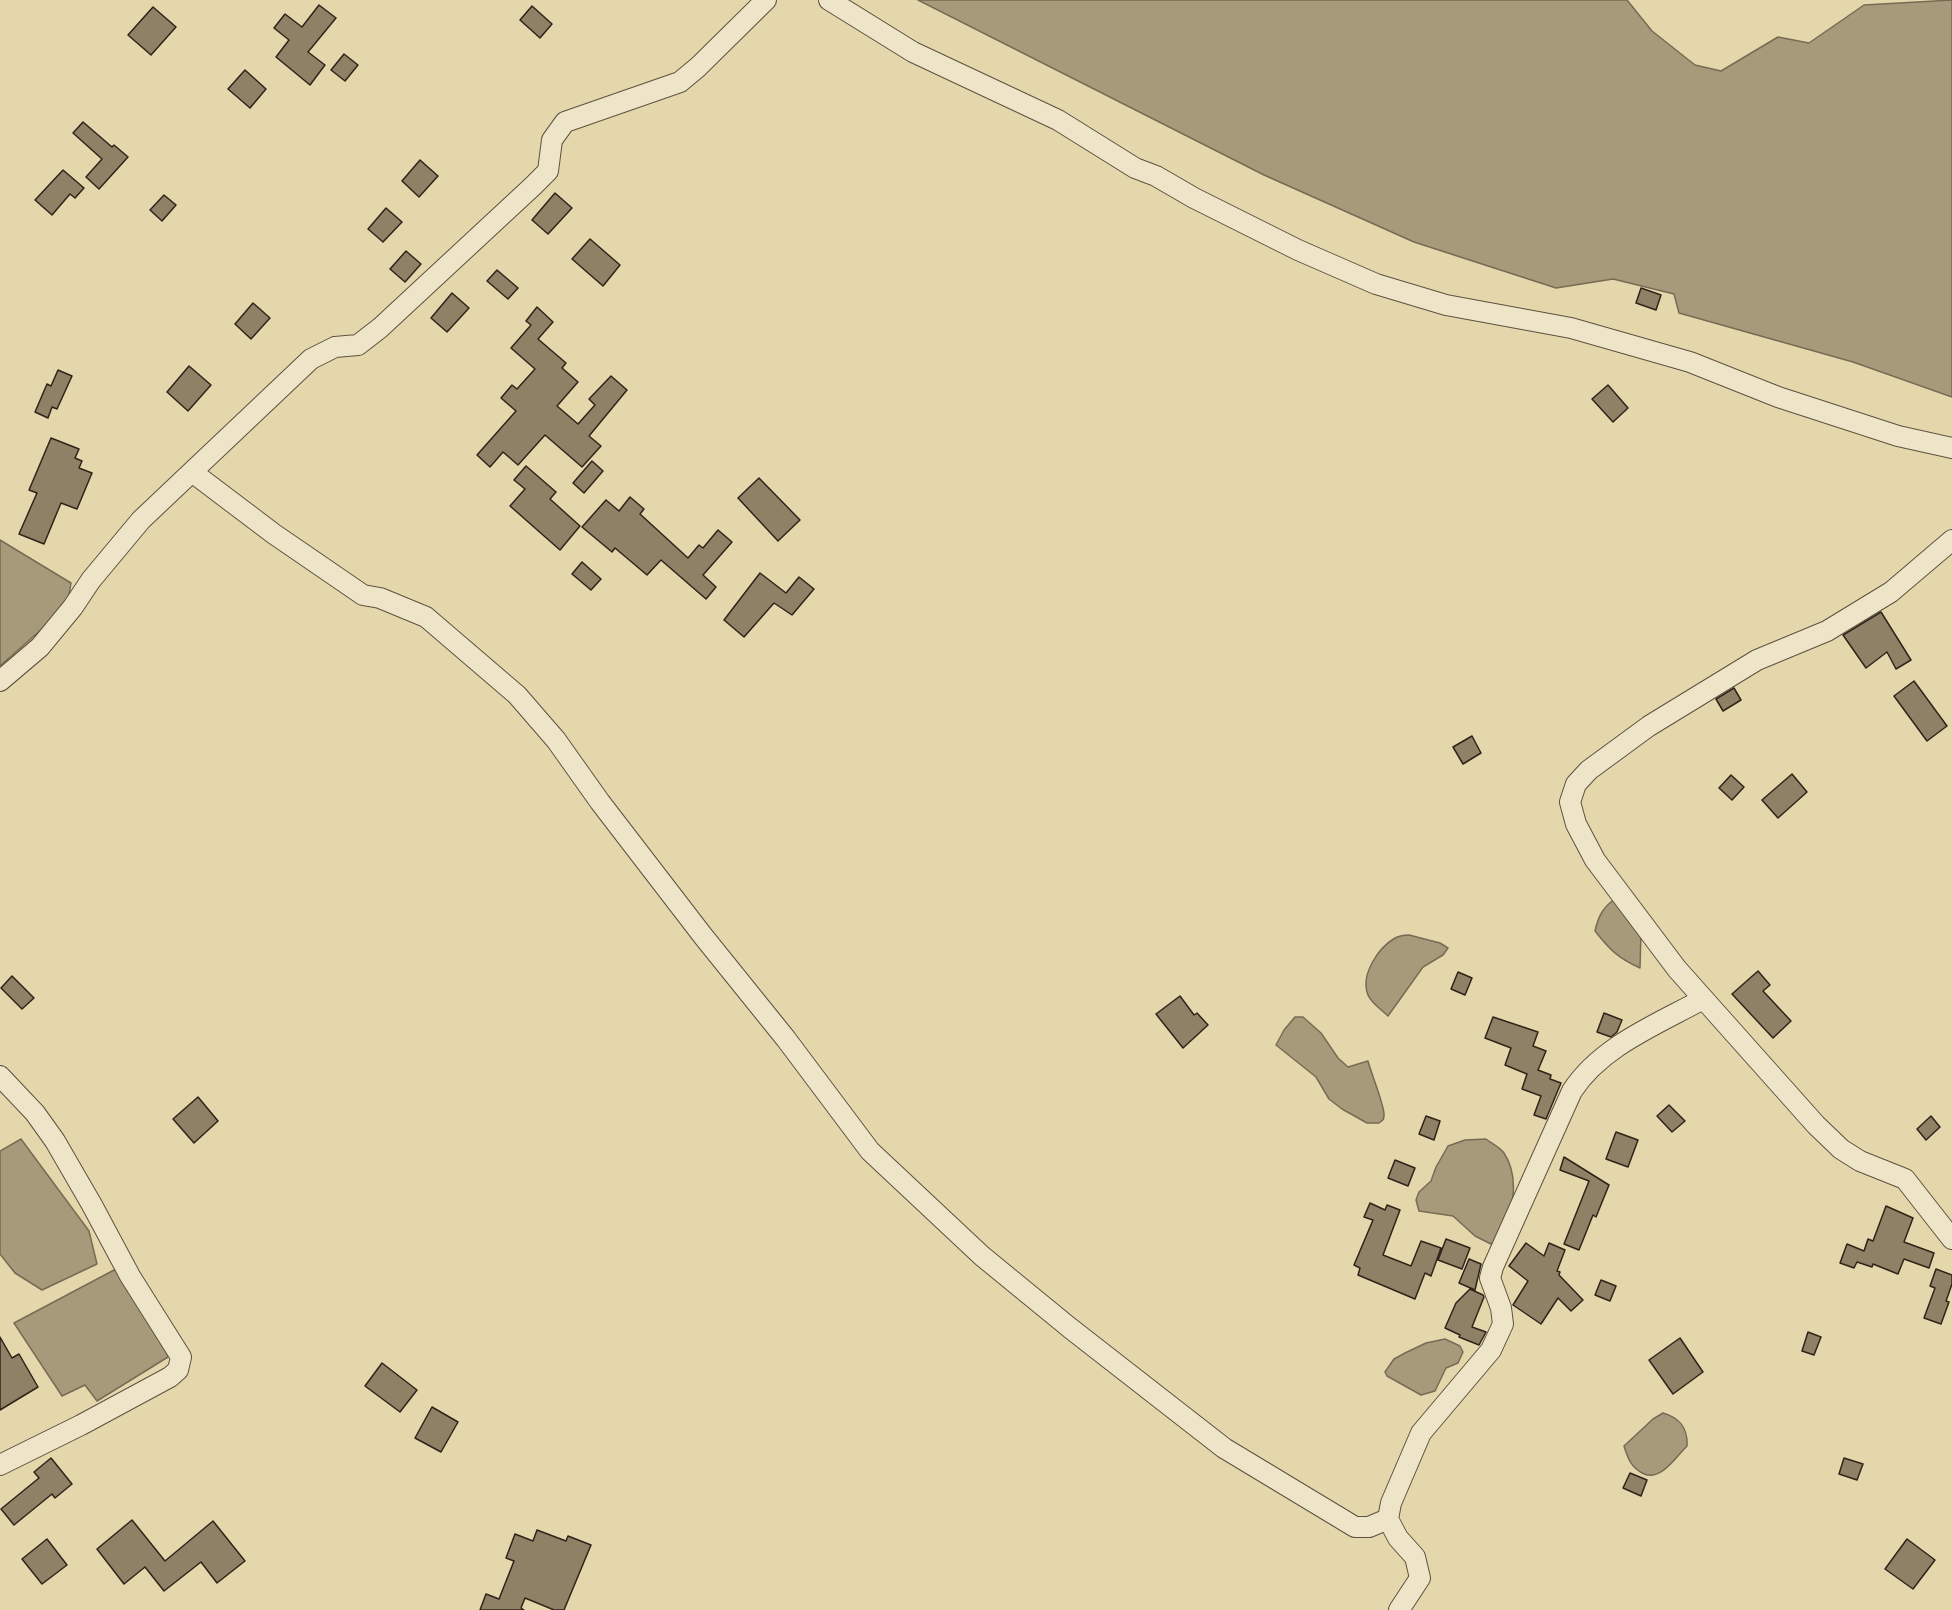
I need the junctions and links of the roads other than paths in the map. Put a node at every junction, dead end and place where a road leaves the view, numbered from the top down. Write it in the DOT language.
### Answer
graph roads {
  1 [pos="766,0"];
  2 [pos="829,0"];
  3 [pos="1952,448"];
  4 [pos="192,472"];
  5 [pos="1952,540"];
  6 [pos="0,681"];
  7 [pos="1703,999"];
  8 [pos="0,1076"];
  9 [pos="1952,1239"];
  10 [pos="0,1466"];
  11 [pos="1388,1519"];
  12 [pos="1399,1610"];
  1 -- 4 [label="street"];
  2 -- 3 [label="street"];
  4 -- 6 [label="street"];
  4 -- 11 [label="street"];
  5 -- 7 [label="street"];
  7 -- 9 [label="street"];
  7 -- 11 [label="street"];
  8 -- 10 [label="street"];
  11 -- 12 [label="street"];
}
